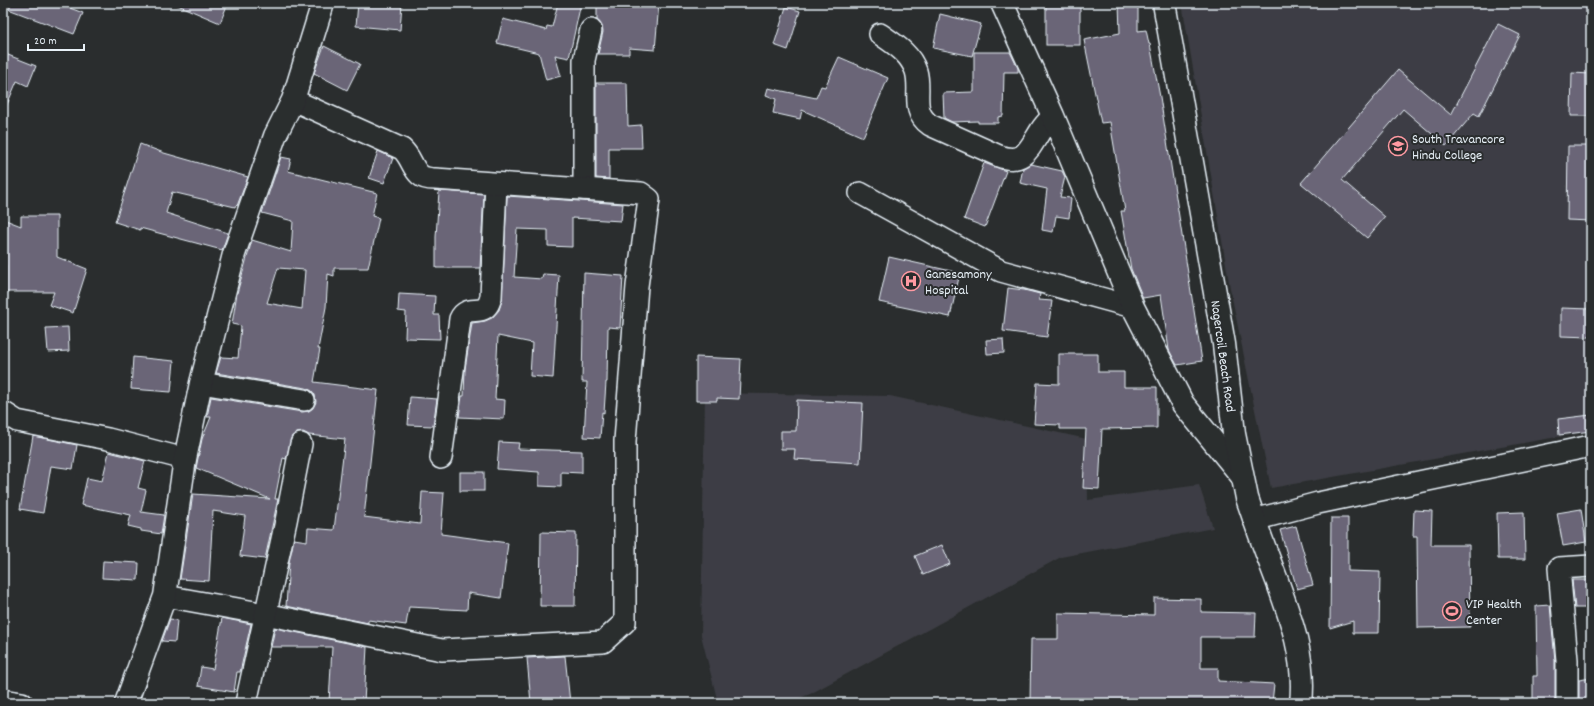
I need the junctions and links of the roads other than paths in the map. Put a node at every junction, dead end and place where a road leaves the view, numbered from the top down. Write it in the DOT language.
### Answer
graph roads {
  1 [pos="322,3"];
  2 [pos="1002,3"];
  3 [pos="1164,3"];
  4 [pos="591,30"];
  5 [pos="880,34"];
  6 [pos="293,100"];
  7 [pos="1053,116"];
  8 [pos="496,184"];
  9 [pos="584,189"];
  10 [pos="860,193"];
  11 [pos="1133,307"];
  12 [pos="201,384"];
  13 [pos="304,400"];
  14 [pos="3,412"];
  15 [pos="301,444"];
  16 [pos="1591,446"];
  17 [pos="441,458"];
  18 [pos="185,459"];
  19 [pos="1242,478"];
  20 [pos="1254,520"];
  21 [pos="1591,566"];
  22 [pos="165,596"];
  23 [pos="265,614"];
  24 [pos="3,700"];
  25 [pos="22,703"];
  26 [pos="126,703"];
  27 [pos="246,703"];
  28 [pos="1301,703"];
  29 [pos="1567,703"];
  1 -- 6 [label="street"];
  2 -- 7 [label="street"];
  3 -- 19 [label="street, Nagercoil Beach Road"];
  4 -- 9 [label="street"];
  5 -- 7 [label="street"];
  6 -- 8 [label="street"];
  6 -- 12 [label="street"];
  7 -- 11 [label="street"];
  8 -- 9 [label="street"];
  8 -- 17 [label="street"];
  9 -- 23 [label="street"];
  10 -- 11 [label="street"];
  11 -- 19 [label="street"];
  12 -- 13 [label="street"];
  12 -- 18 [label="street"];
  14 -- 18 [label="street"];
  15 -- 23 [label="street"];
  16 -- 20 [label="street"];
  18 -- 22 [label="street"];
  19 -- 20 [label="street, Nagercoil Beach Road"];
  20 -- 28 [label="street, Nagercoil Beach Road"];
  21 -- 29 [label="street"];
  22 -- 23 [label="street"];
  22 -- 26 [label="street"];
  23 -- 27 [label="street"];
  24 -- 25 [label="street"];
}
